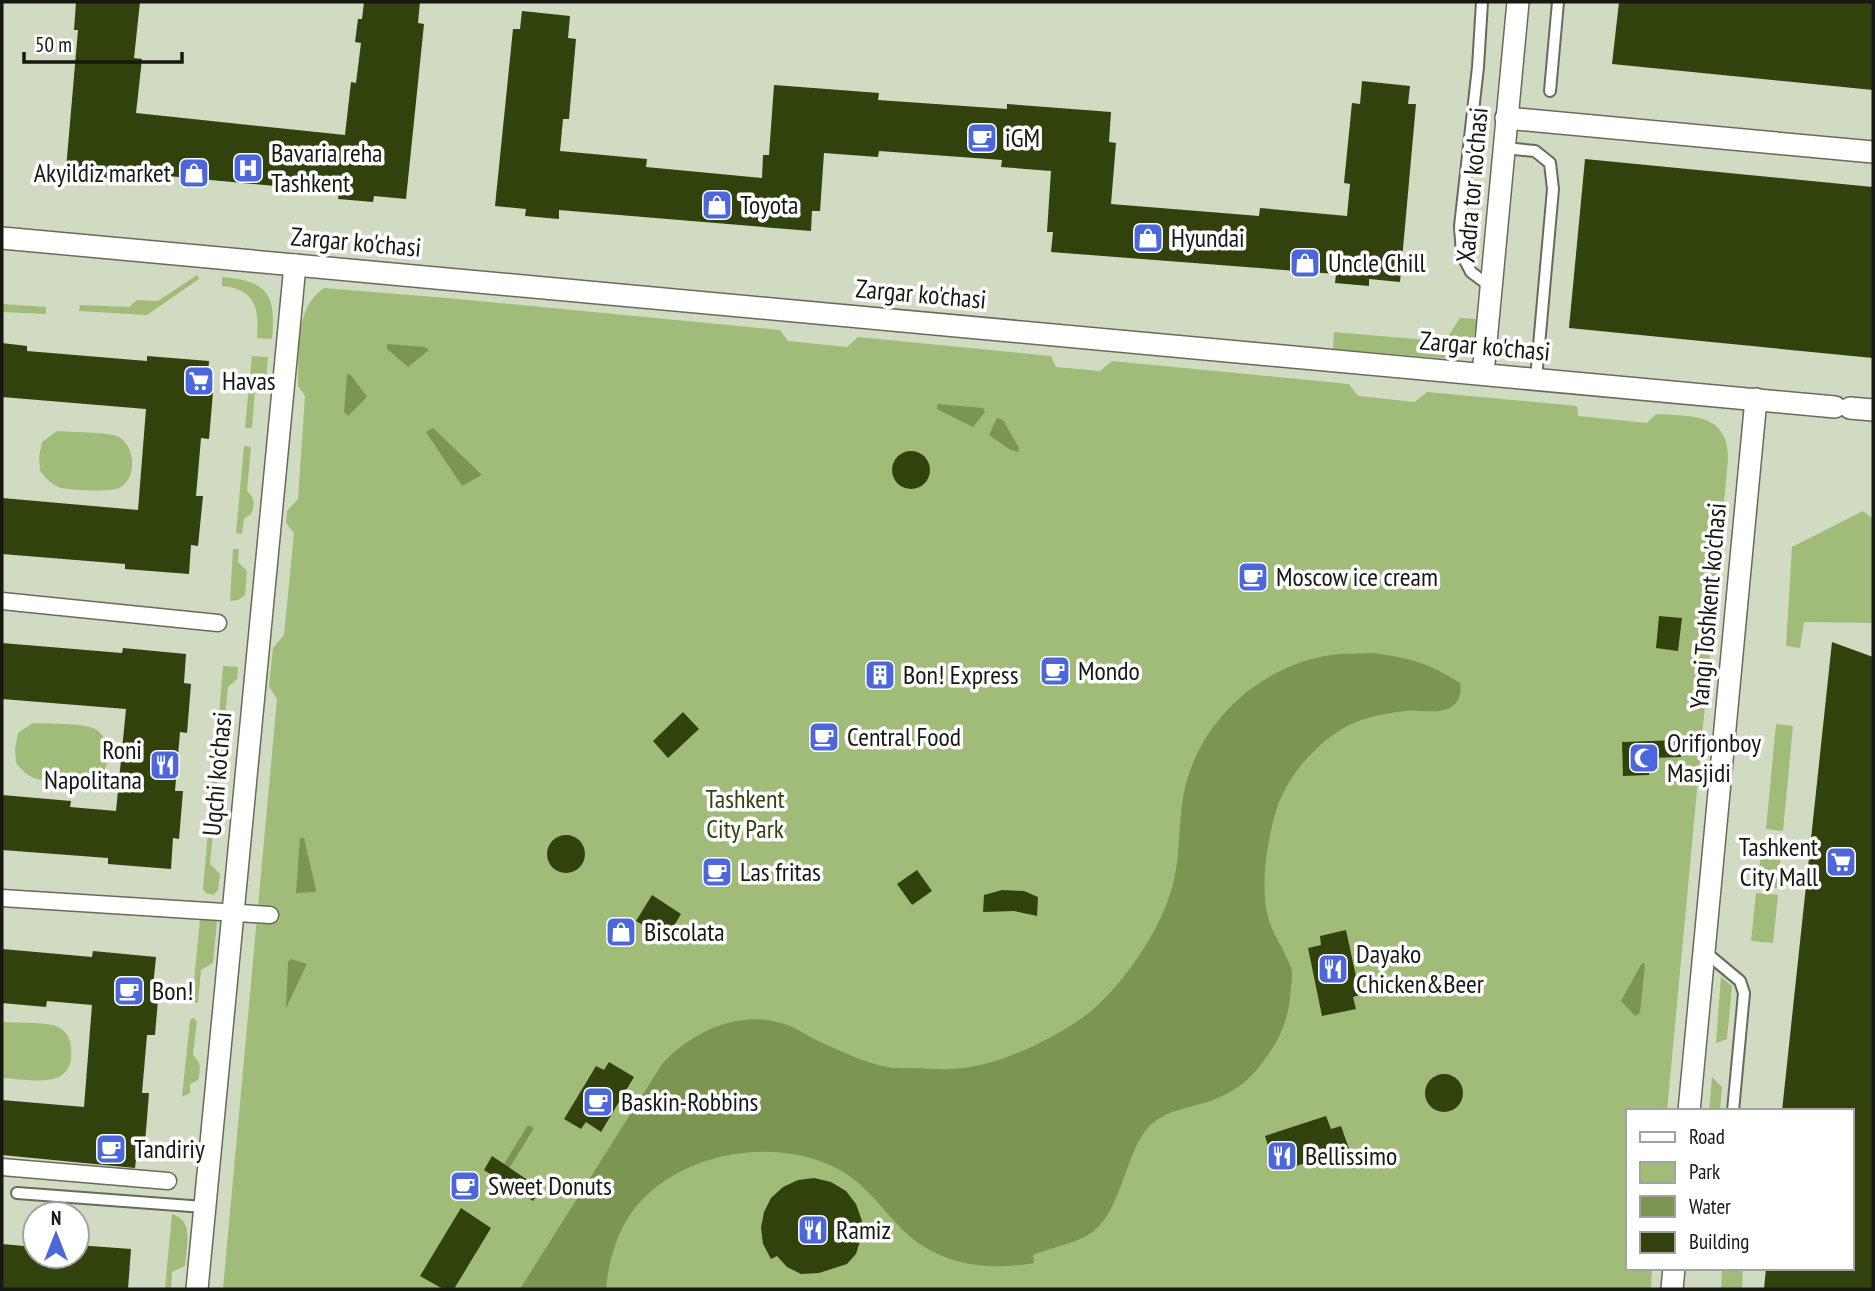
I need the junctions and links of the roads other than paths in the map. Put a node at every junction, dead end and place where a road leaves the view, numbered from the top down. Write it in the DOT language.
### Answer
graph roads {
  1 [pos="1482,2"];
  2 [pos="1518,2"];
  3 [pos="1558,2"];
  4 [pos="1550,91"];
  5 [pos="1506,118"];
  6 [pos="1504,148"];
  7 [pos="1873,152"];
  8 [pos="2,238"];
  9 [pos="295,265"];
  10 [pos="1491,288"];
  11 [pos="1483,374"];
  12 [pos="1536,379"];
  13 [pos="1756,399"];
  14 [pos="1873,410"];
  15 [pos="2,601"];
  16 [pos="218,623"];
  17 [pos="2,898"];
  18 [pos="232,913"];
  19 [pos="270,915"];
  20 [pos="1704,951"];
  21 [pos="1689,1109"];
  22 [pos="1733,1109"];
  23 [pos="2,1167"];
  24 [pos="168,1181"];
  25 [pos="17,1193"];
  26 [pos="204,1207"];
  27 [pos="1674,1270"];
  28 [pos="197,1289"];
  29 [pos="1672,1289"];
  1 -- 10 [label="lane"];
  2 -- 5 [label="street, Xadra tor ko'chasi"];
  3 -- 4 [label="lane"];
  5 -- 6 [label="street, Xadra tor ko'chasi"];
  5 -- 7 [label="street"];
  6 -- 10 [label="street, Xadra tor ko'chasi"];
  6 -- 12 [label="lane"];
  8 -- 9 [label="street, Zargar ko'chasi"];
  9 -- 11 [label="street, Zargar ko'chasi"];
  9 -- 18 [label="street, Uqchi ko'chasi"];
  10 -- 11 [label="street, Xadra tor ko'chasi"];
  11 -- 12 [label="street, Zargar ko'chasi"];
  12 -- 13 [label="street, Zargar ko'chasi"];
  13 -- 14 [label="street, Zargar ko'chasi"];
  13 -- 20 [label="street, Yangi Toshkent ko'chasi"];
  15 -- 16 [label="street"];
  17 -- 18 [label="street"];
  18 -- 19 [label="street"];
  18 -- 26 [label="street, Uqchi ko'chasi"];
  20 -- 21 [label="street, Yangi Toshkent ko'chasi"];
  20 -- 22 [label="lane"];
  23 -- 24 [label="street"];
  25 -- 26 [label="lane"];
  26 -- 28 [label="street, Uqchi ko'chasi"];
  27 -- 29 [label="street"];
}
